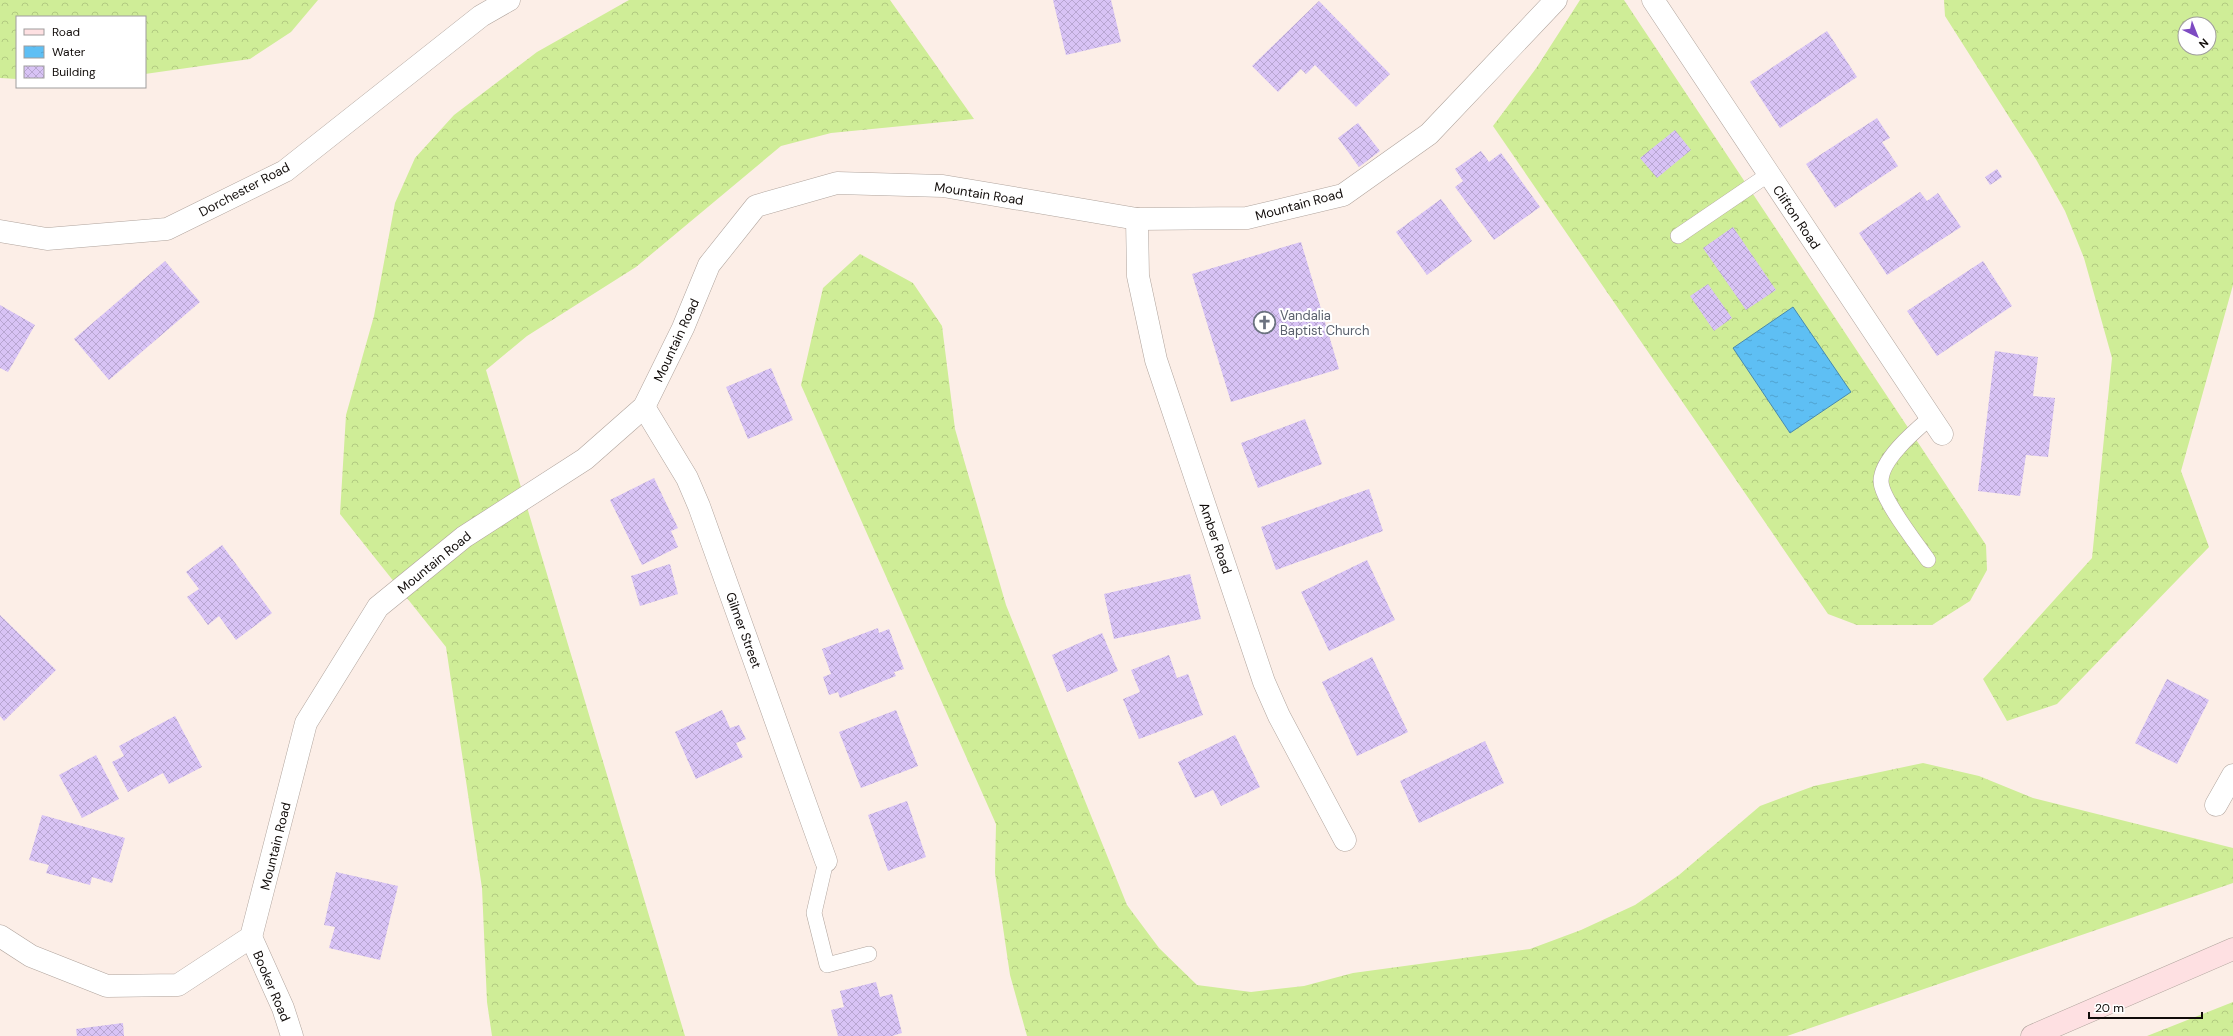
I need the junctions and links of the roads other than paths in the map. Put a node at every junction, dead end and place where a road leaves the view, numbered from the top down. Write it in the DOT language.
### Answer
graph roads {
  1 [pos="509,0"];
  2 [pos="1556,0"];
  3 [pos="1653,0"];
  4 [pos="1769,174"];
  5 [pos="1137,220"];
  6 [pos="0,231"];
  7 [pos="1678,236"];
  8 [pos="644,407"];
  9 [pos="1936,425"];
  10 [pos="1928,560"];
  11 [pos="2233,775"];
  12 [pos="2216,805"];
  13 [pos="1345,840"];
  14 [pos="826,861"];
  15 [pos="0,936"];
  16 [pos="251,937"];
  17 [pos="2233,950"];
  18 [pos="869,954"];
  19 [pos="292,1036"];
  20 [pos="2032,1036"];
  1 -- 6 [label="street, Dorchester Road"];
  2 -- 5 [label="street, Mountain Road"];
  3 -- 4 [label="street, Clifton Road"];
  4 -- 7 [label="lane"];
  4 -- 9 [label="street, Clifton Road"];
  5 -- 8 [label="street, Mountain Road"];
  5 -- 13 [label="street, Amber Road"];
  8 -- 14 [label="street, Gilmer Street"];
  8 -- 16 [label="street, Mountain Road"];
  9 -- 10 [label="lane"];
  11 -- 12 [label="street"];
  14 -- 18 [label="lane"];
  15 -- 16 [label="street"];
  16 -- 19 [label="street, Booker Road"];
  17 -- 20 [label="main road"];
}
